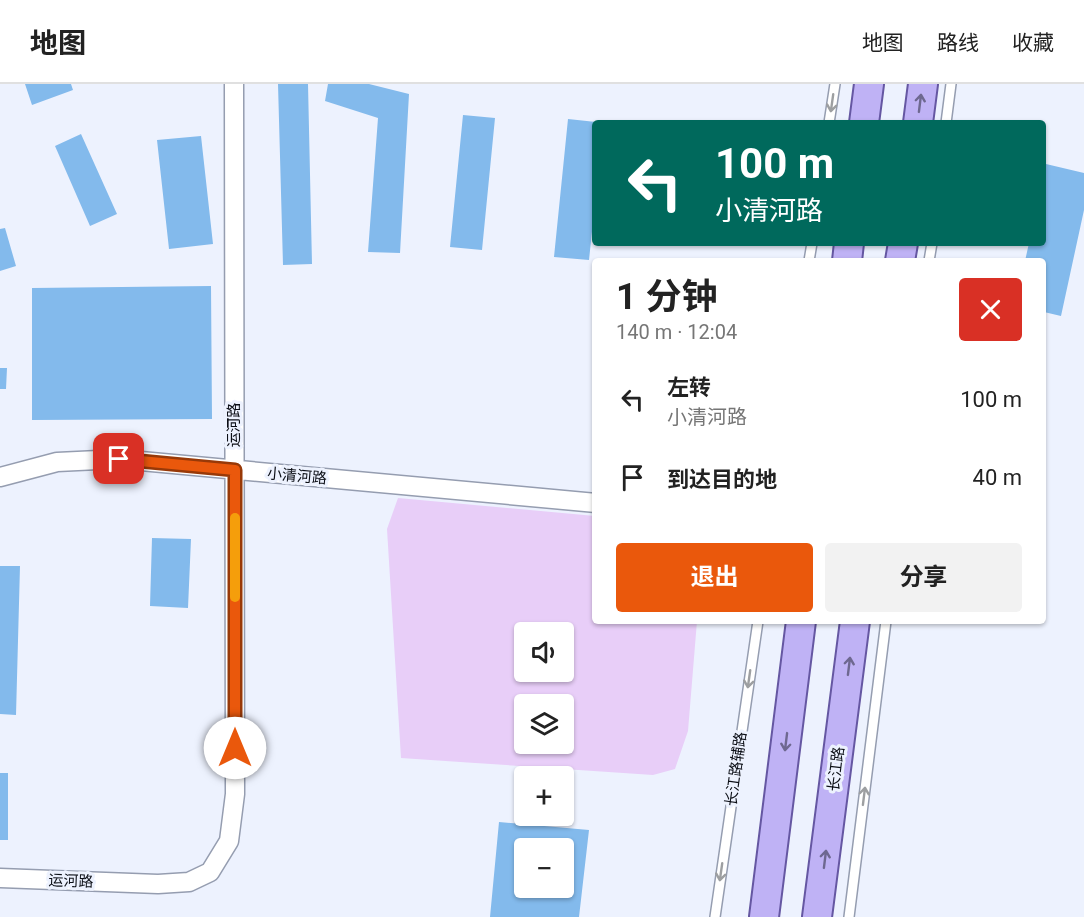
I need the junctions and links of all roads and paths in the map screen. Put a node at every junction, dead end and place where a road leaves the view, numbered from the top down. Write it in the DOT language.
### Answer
graph roads {
  1 [pos="234,84"];
  2 [pos="835,84"];
  3 [pos="869,84"];
  4 [pos="923,84"];
  5 [pos="951,84"];
  6 [pos="829,120"];
  7 [pos="864,120"];
  8 [pos="918,120"];
  9 [pos="946,120"];
  10 [pos="235,470"];
  11 [pos="0,477"];
  12 [pos="592,503"];
  13 [pos="758,624"];
  14 [pos="801,624"];
  15 [pos="855,624"];
  16 [pos="886,624"];
  17 [pos="0,878"];
  18 [pos="715,917"];
  19 [pos="764,917"];
  20 [pos="817,917"];
  21 [pos="849,917"];
  1 -- 10 [label="street, 运河路"];
  2 -- 6 [label="lane, one-way"];
  3 -- 7 [label="main road"];
  8 -- 4 [label="main road, one-way"];
  5 -- 9 [label="lane"];
  10 -- 11 [label="street, 小清河路"];
  10 -- 12 [label="street, 小清河路"];
  10 -- 17 [label="street, 运河路"];
  13 -- 18 [label="lane, 长江路辅路, one-way"];
  14 -- 19 [label="main road, one-way"];
  20 -- 15 [label="main road, 长江路, one-way"];
  21 -- 16 [label="lane, one-way"];
}
